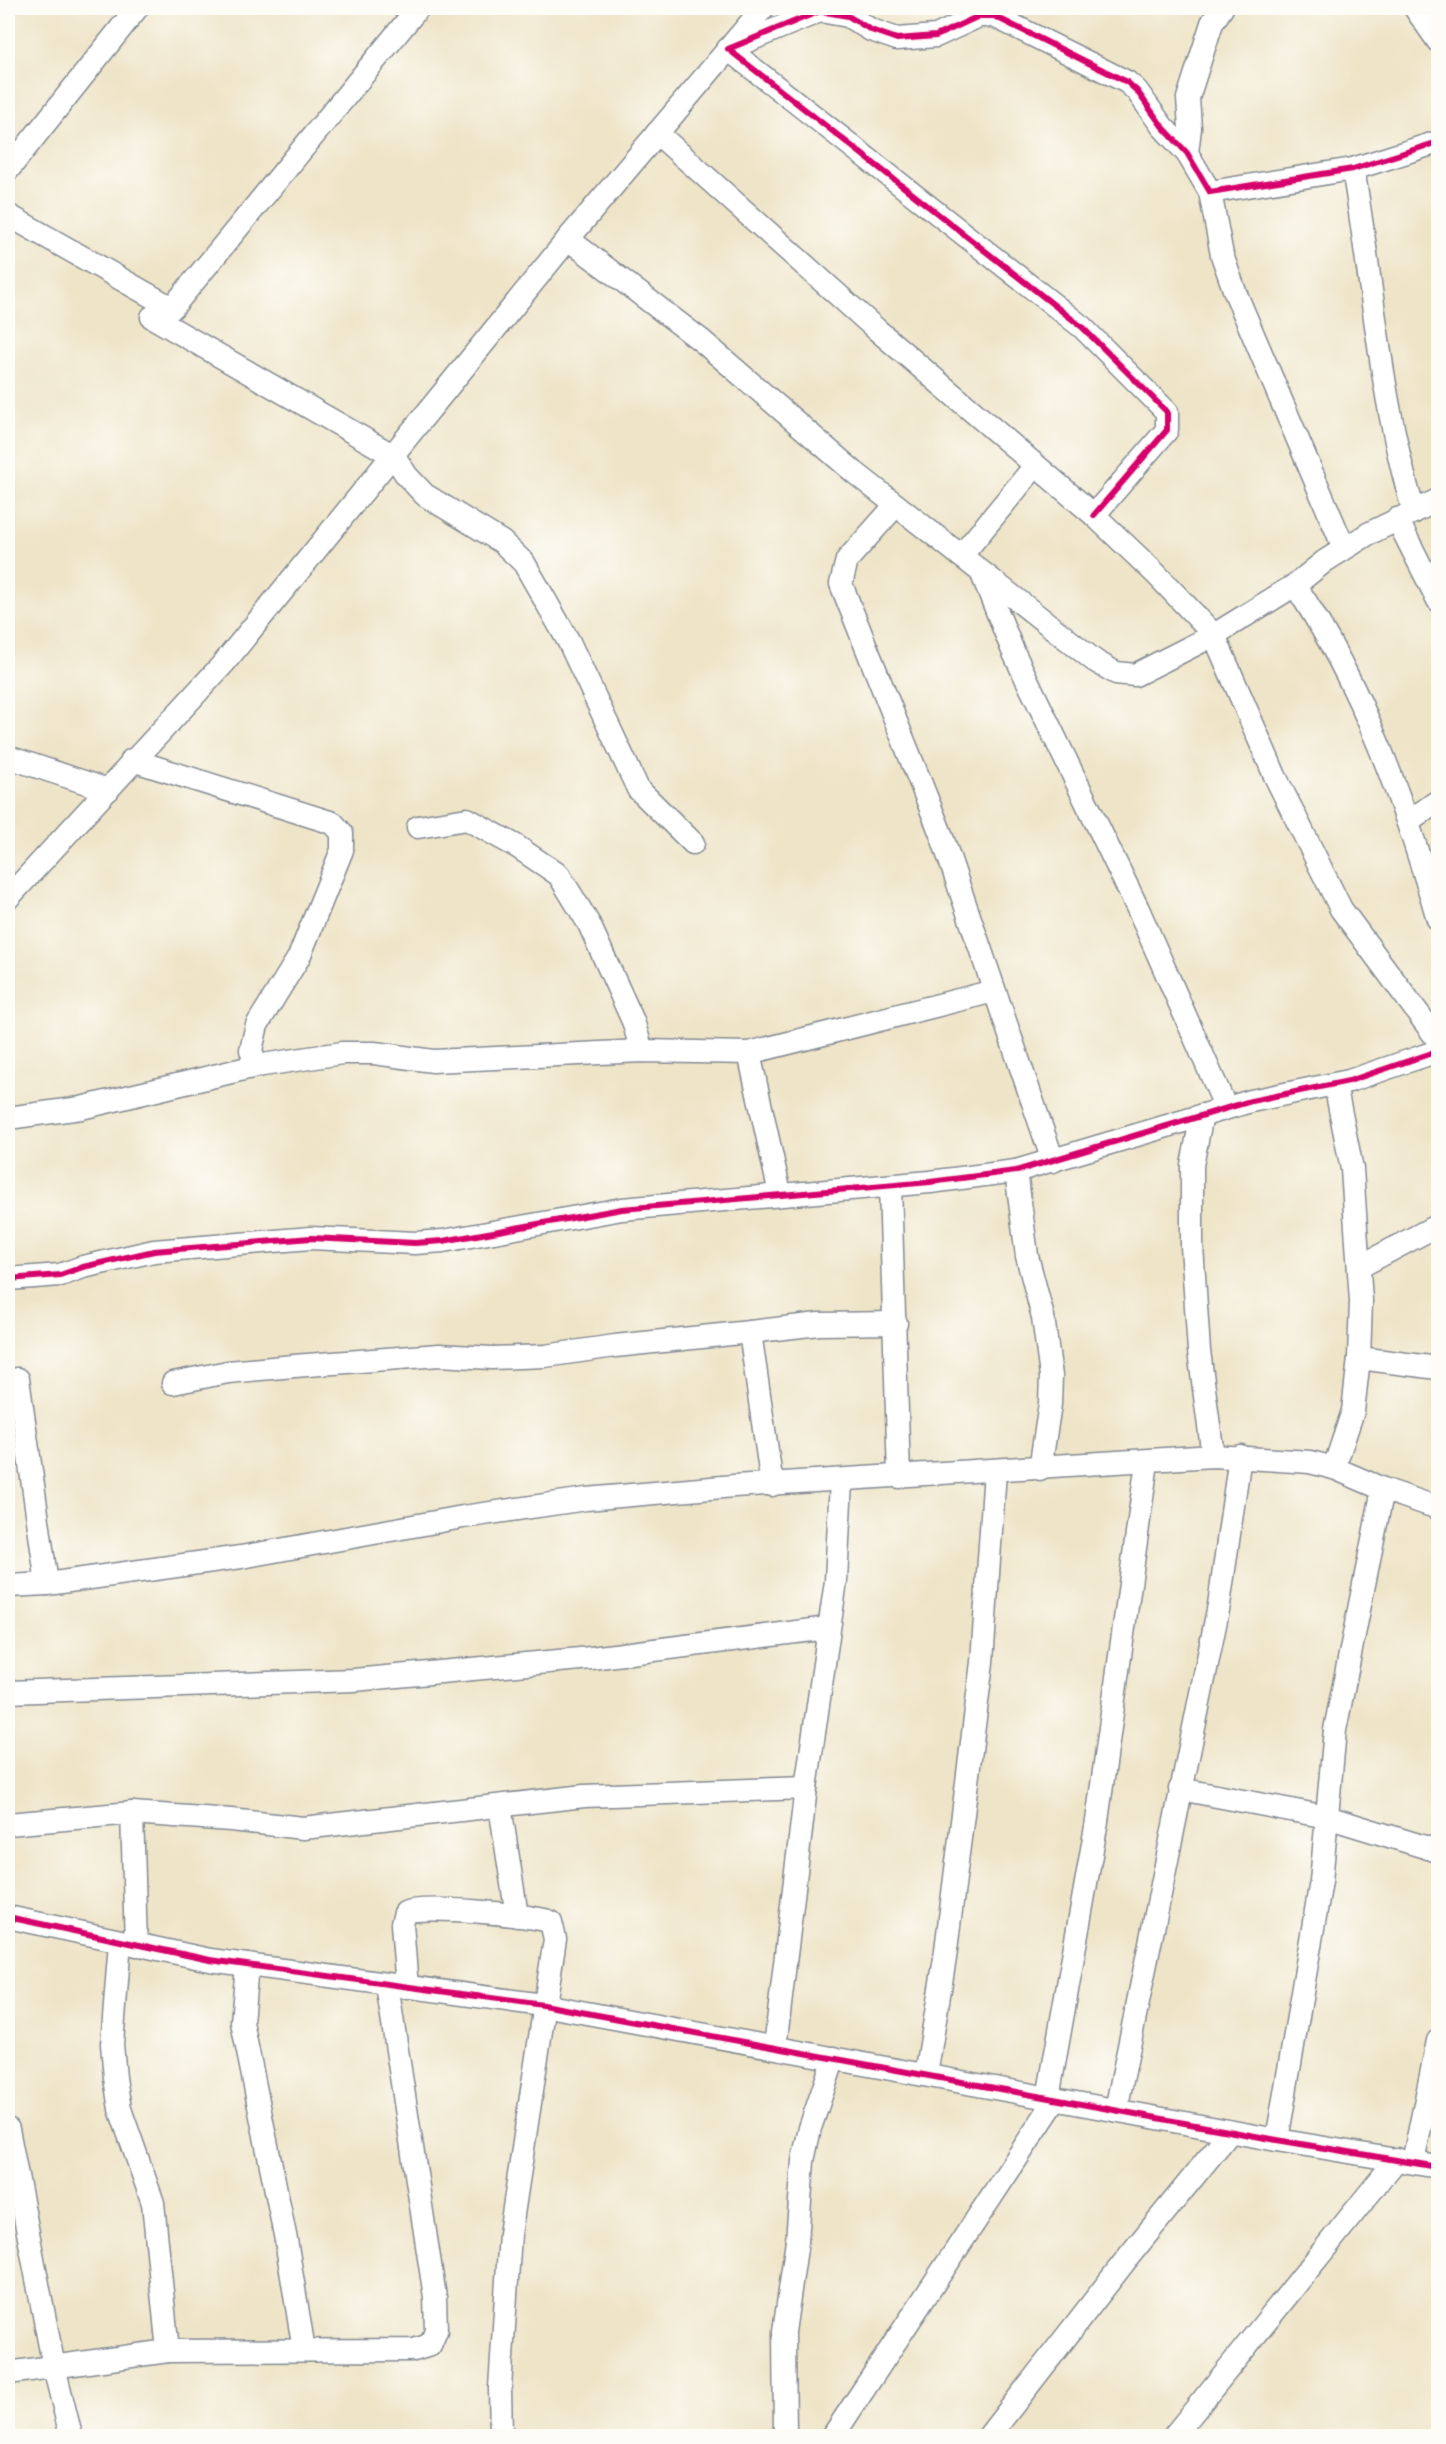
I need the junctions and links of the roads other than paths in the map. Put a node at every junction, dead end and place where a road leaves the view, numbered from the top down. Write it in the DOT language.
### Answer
graph roads {
  1 [pos="137,8"];
  2 [pos="418,8"];
  3 [pos="763,8"];
  4 [pos="1222,8"];
  5 [pos="1423,10"];
  6 [pos="1438,41"];
  7 [pos="728,49"];
  8 [pos="657,133"];
  9 [pos="1438,142"];
  10 [pos="1187,153"];
  11 [pos="1353,169"];
  12 [pos="8,170"];
  13 [pos="1210,192"];
  14 [pos="8,215"];
  15 [pos="568,239"];
  16 [pos="152,316"];
  17 [pos="394,456"];
  18 [pos="1035,466"];
  19 [pos="1438,500"];
  20 [pos="896,505"];
  21 [pos="1094,515"];
  22 [pos="1406,515"];
  23 [pos="1344,548"];
  24 [pos="961,556"];
  25 [pos="982,573"];
  26 [pos="1295,585"];
  27 [pos="1438,600"];
  28 [pos="1214,635"];
  29 [pos="8,757"];
  30 [pos="132,760"];
  31 [pos="108,790"];
  32 [pos="1438,801"];
  33 [pos="1408,822"];
  34 [pos="418,827"];
  35 [pos="693,843"];
  36 [pos="8,897"];
  37 [pos="1438,919"];
  38 [pos="994,991"];
  39 [pos="1438,1040"];
  40 [pos="1438,1050"];
  41 [pos="642,1051"];
  42 [pos="749,1053"];
  43 [pos="256,1066"];
  44 [pos="1335,1084"];
  45 [pos="1226,1108"];
  46 [pos="1202,1115"];
  47 [pos="8,1118"];
  48 [pos="1053,1161"];
  49 [pos="1016,1171"];
  50 [pos="890,1186"];
  51 [pos="780,1194"];
  52 [pos="1438,1225"];
  53 [pos="1359,1268"];
  54 [pos="8,1279"];
  55 [pos="896,1323"];
  56 [pos="750,1332"];
  57 [pos="1359,1358"];
  58 [pos="1438,1368"];
  59 [pos="18,1379"];
  60 [pos="173,1383"];
  61 [pos="1214,1456"];
  62 [pos="1240,1456"];
  63 [pos="1147,1462"];
  64 [pos="1334,1468"];
  65 [pos="1040,1469"];
  66 [pos="995,1471"];
  67 [pos="898,1477"];
  68 [pos="841,1481"];
  69 [pos="772,1485"];
  70 [pos="1383,1489"];
  71 [pos="1438,1508"];
  72 [pos="46,1584"];
  73 [pos="8,1586"];
  74 [pos="828,1628"];
  75 [pos="8,1692"];
  76 [pos="806,1788"];
  77 [pos="1180,1789"];
  78 [pos="500,1806"];
  79 [pos="132,1813"];
  80 [pos="1327,1817"];
  81 [pos="8,1824"];
  82 [pos="1438,1851"];
  83 [pos="516,1916"];
  84 [pos="8,1917"];
  85 [pos="128,1944"];
  86 [pos="247,1965"];
  87 [pos="397,1986"];
  88 [pos="543,2005"];
  89 [pos="1438,2041"];
  90 [pos="775,2047"];
  91 [pos="834,2058"];
  92 [pos="926,2075"];
  93 [pos="1052,2098"];
  94 [pos="1116,2110"];
  95 [pos="8,2129"];
  96 [pos="1230,2132"];
  97 [pos="1277,2140"];
  98 [pos="1405,2161"];
  99 [pos="1438,2167"];
  100 [pos="304,2350"];
  101 [pos="168,2351"];
  102 [pos="54,2367"];
  103 [pos="8,2373"];
  104 [pos="71,2436"];
  105 [pos="501,2436"];
  106 [pos="785,2436"];
  107 [pos="833,2436"];
  108 [pos="989,2436"];
  109 [pos="1174,2436"];
  1 -- 12 [label="street"];
  2 -- 14 [label="street"];
  3 -- 7 [label="street"];
  4 -- 10 [label="street"];
  5 -- 6 [label="street"];
  7 -- 8 [label="street"];
  7 -- 10 [label="street"];
  7 -- 21 [label="street"];
  8 -- 15 [label="street"];
  8 -- 18 [label="street"];
  9 -- 11 [label="street"];
  10 -- 13 [label="street"];
  11 -- 13 [label="street"];
  11 -- 22 [label="street"];
  13 -- 23 [label="street"];
  15 -- 17 [label="street"];
  15 -- 20 [label="street"];
  16 -- 17 [label="street"];
  17 -- 30 [label="street"];
  17 -- 35 [label="street"];
  18 -- 21 [label="street"];
  18 -- 24 [label="street"];
  19 -- 22 [label="street"];
  20 -- 24 [label="street"];
  20 -- 38 [label="street"];
  21 -- 28 [label="street"];
  22 -- 23 [label="street"];
  22 -- 27 [label="street"];
  23 -- 26 [label="street"];
  24 -- 25 [label="street"];
  25 -- 28 [label="street"];
  25 -- 45 [label="street"];
  26 -- 28 [label="street"];
  26 -- 33 [label="street"];
  28 -- 39 [label="street"];
  29 -- 31 [label="street"];
  30 -- 31 [label="street"];
  30 -- 43 [label="street"];
  31 -- 36 [label="street"];
  32 -- 33 [label="street"];
  33 -- 37 [label="street"];
  34 -- 41 [label="street"];
  38 -- 42 [label="street"];
  38 -- 48 [label="street"];
  40 -- 44 [label="street"];
  41 -- 42 [label="street"];
  41 -- 43 [label="street"];
  42 -- 51 [label="street"];
  43 -- 47 [label="street"];
  44 -- 45 [label="street"];
  44 -- 53 [label="street"];
  45 -- 46 [label="street"];
  46 -- 48 [label="street"];
  46 -- 61 [label="street"];
  48 -- 49 [label="street"];
  49 -- 50 [label="street"];
  49 -- 65 [label="street"];
  50 -- 51 [label="street"];
  50 -- 55 [label="street"];
  51 -- 54 [label="street"];
  52 -- 53 [label="street"];
  53 -- 57 [label="street"];
  55 -- 56 [label="street"];
  55 -- 67 [label="street"];
  56 -- 60 [label="street"];
  56 -- 69 [label="street"];
  57 -- 58 [label="street"];
  57 -- 64 [label="street"];
  59 -- 72 [label="street"];
  61 -- 62 [label="street"];
  61 -- 63 [label="street"];
  62 -- 64 [label="street"];
  62 -- 77 [label="street"];
  63 -- 65 [label="street"];
  63 -- 93 [label="street"];
  64 -- 70 [label="street"];
  65 -- 66 [label="street"];
  66 -- 67 [label="street"];
  66 -- 92 [label="street"];
  67 -- 68 [label="street"];
  68 -- 69 [label="street"];
  68 -- 74 [label="street"];
  69 -- 72 [label="street"];
  70 -- 71 [label="street"];
  70 -- 80 [label="street"];
  72 -- 73 [label="street"];
  74 -- 75 [label="street"];
  74 -- 76 [label="street"];
  76 -- 78 [label="street"];
  76 -- 90 [label="street"];
  77 -- 80 [label="street"];
  77 -- 94 [label="street"];
  78 -- 79 [label="street"];
  78 -- 83 [label="street"];
  79 -- 81 [label="street"];
  79 -- 85 [label="street"];
  80 -- 82 [label="street"];
  80 -- 97 [label="street"];
  83 -- 87 [label="street"];
  83 -- 88 [label="street"];
  84 -- 85 [label="street"];
  85 -- 86 [label="street"];
  85 -- 101 [label="street"];
  86 -- 87 [label="street"];
  86 -- 100 [label="street"];
  87 -- 88 [label="street"];
  87 -- 100 [label="street"];
  88 -- 90 [label="street"];
  88 -- 105 [label="street"];
  89 -- 98 [label="street"];
  90 -- 91 [label="street"];
  91 -- 92 [label="street"];
  91 -- 106 [label="street"];
  92 -- 93 [label="street"];
  93 -- 94 [label="street"];
  93 -- 107 [label="street"];
  94 -- 96 [label="street"];
  95 -- 102 [label="street"];
  96 -- 97 [label="street"];
  96 -- 108 [label="street"];
  97 -- 98 [label="street"];
  98 -- 99 [label="street"];
  98 -- 109 [label="street"];
  100 -- 101 [label="street"];
  101 -- 102 [label="street"];
  102 -- 103 [label="street"];
  102 -- 104 [label="street"];
}
